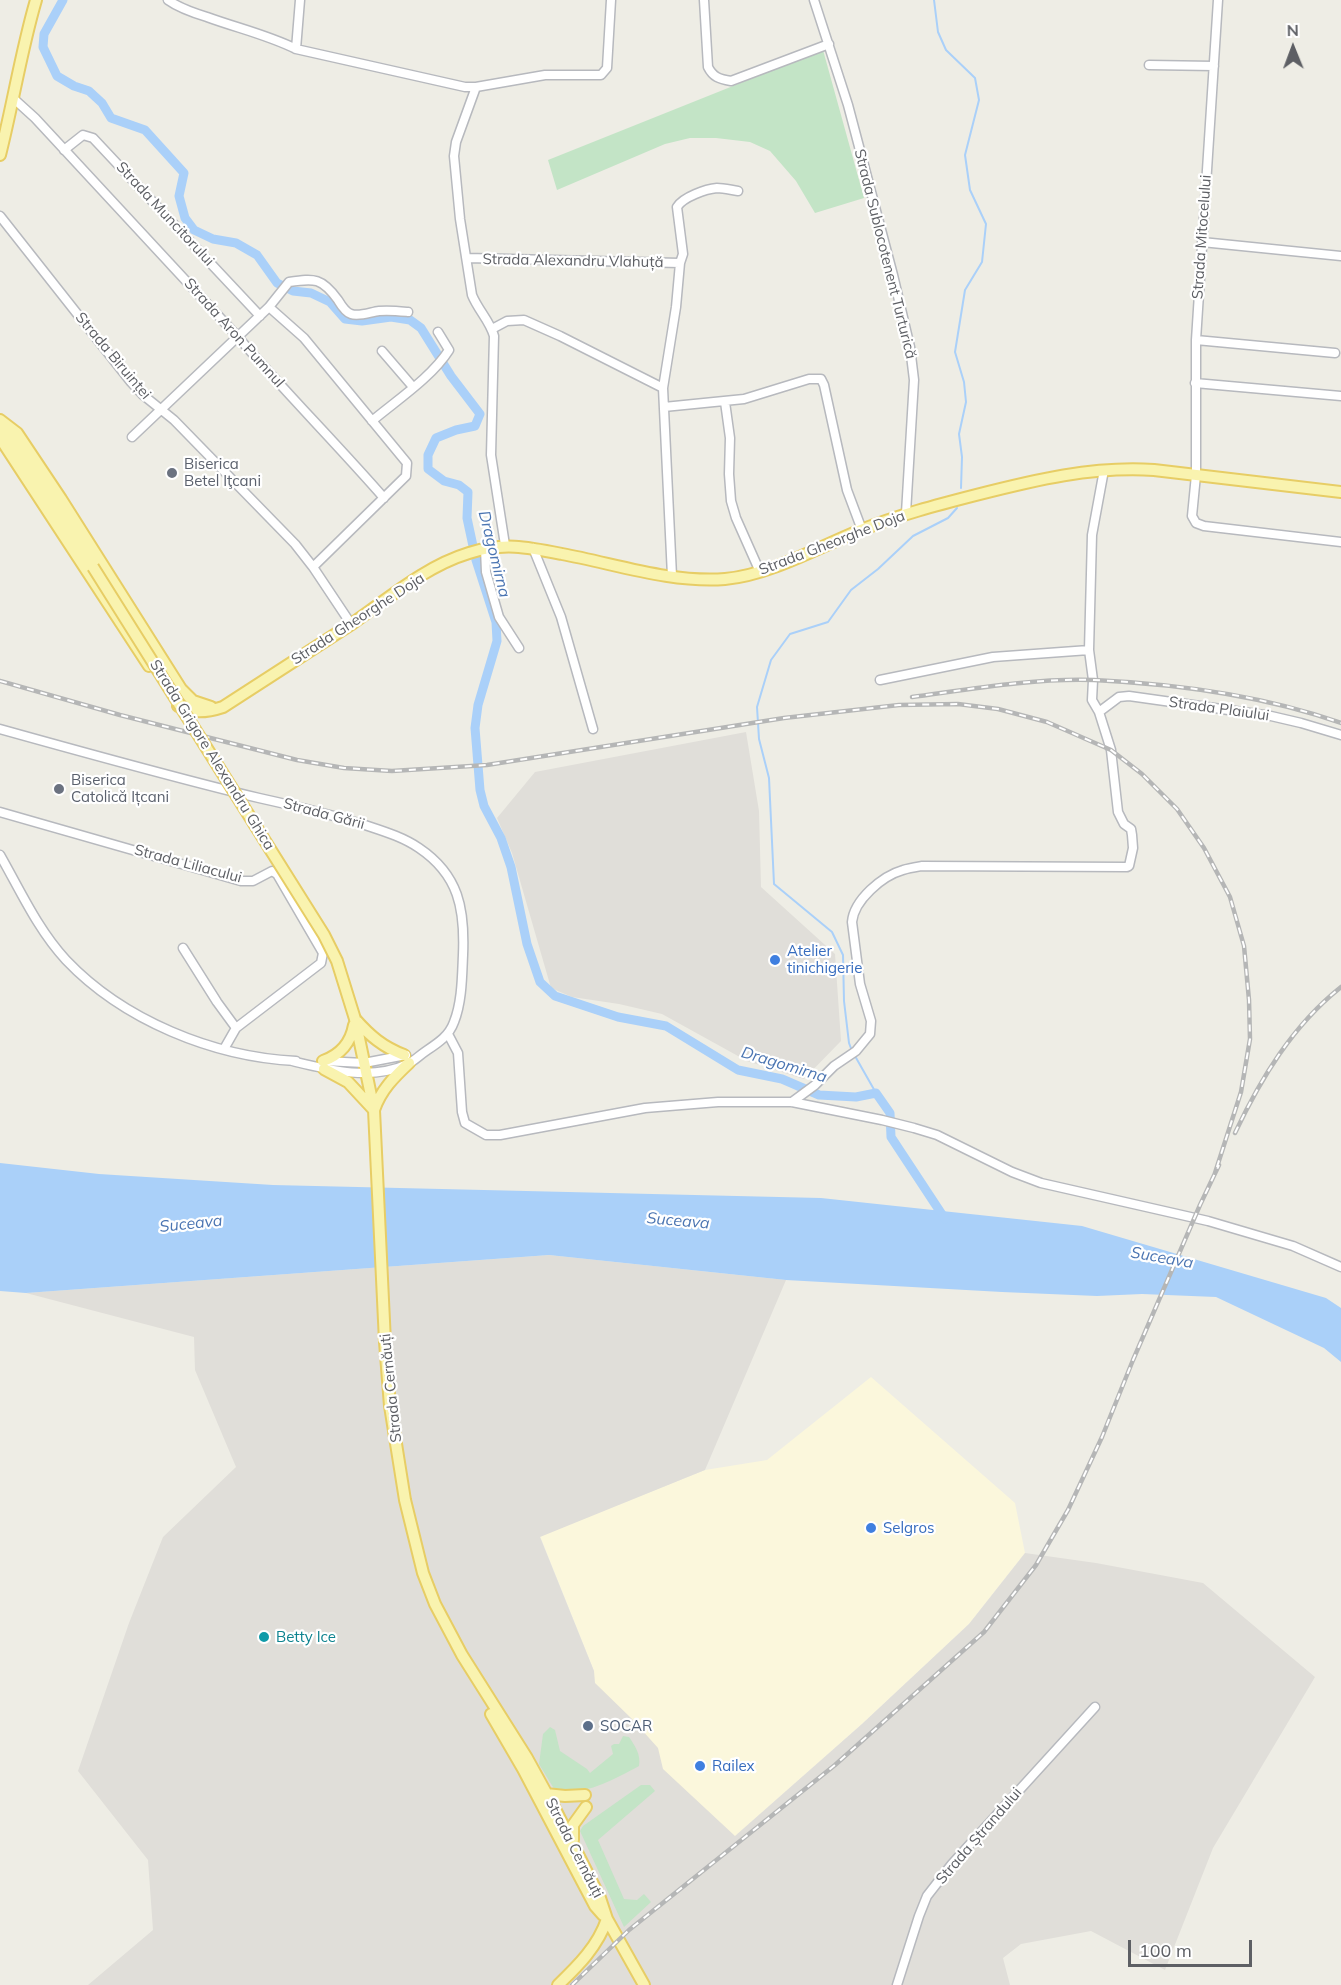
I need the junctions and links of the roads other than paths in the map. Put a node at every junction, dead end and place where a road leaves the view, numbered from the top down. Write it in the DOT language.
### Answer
graph roads {
  1 [pos="36,0"];
  2 [pos="168,0"];
  3 [pos="300,0"];
  4 [pos="611,0"];
  5 [pos="704,0"];
  6 [pos="814,0"];
  7 [pos="1218,0"];
  8 [pos="829,44"];
  9 [pos="296,49"];
  10 [pos="1149,65"];
  11 [pos="1214,66"];
  12 [pos="476,87"];
  13 [pos="14,99"];
  14 [pos="1,140"];
  15 [pos="64,150"];
  16 [pos="0,155"];
  17 [pos="738,191"];
  18 [pos="0,216"];
  19 [pos="1202,242"];
  20 [pos="1341,256"];
  21 [pos="467,258"];
  22 [pos="680,263"];
  23 [pos="269,307"];
  24 [pos="408,312"];
  25 [pos="260,316"];
  26 [pos="492,329"];
  27 [pos="438,332"];
  28 [pos="238,337"];
  29 [pos="1196,340"];
  30 [pos="382,351"];
  31 [pos="1335,353"];
  32 [pos="1196,383"];
  33 [pos="413,387"];
  34 [pos="663,388"];
  35 [pos="1341,396"];
  36 [pos="725,402"];
  37 [pos="664,407"];
  38 [pos="161,409"];
  39 [pos="0,421"];
  40 [pos="372,421"];
  41 [pos="0,430"];
  42 [pos="132,437"];
  43 [pos="1104,470"];
  44 [pos="1196,475"];
  45 [pos="1341,492"];
  46 [pos="384,498"];
  47 [pos="906,513"];
  48 [pos="862,530"];
  49 [pos="1341,542"];
  50 [pos="505,545"];
  51 [pos="533,548"];
  52 [pos="482,549"];
  53 [pos="313,567"];
  54 [pos="760,572"];
  55 [pos="672,576"];
  56 [pos="351,624"];
  57 [pos="519,648"];
  58 [pos="1089,650"];
  59 [pos="880,680"];
  60 [pos="223,707"];
  61 [pos="1099,712"];
  62 [pos="0,729"];
  63 [pos="593,729"];
  64 [pos="1341,735"];
  65 [pos="0,812"];
  66 [pos="0,855"];
  67 [pos="183,948"];
  68 [pos="355,1019"];
  69 [pos="236,1028"];
  70 [pos="448,1034"];
  71 [pos="224,1049"];
  72 [pos="406,1059"];
  73 [pos="324,1065"];
  74 [pos="365,1068"];
  75 [pos="792,1102"];
  76 [pos="374,1110"];
  77 [pos="1341,1267"];
  78 [pos="462,1655"];
  79 [pos="1095,1707"];
  80 [pos="546,1794"];
  81 [pos="585,1795"];
  82 [pos="586,1807"];
  83 [pos="573,1843"];
  84 [pos="607,1919"];
  85 [pos="558,1985"];
  86 [pos="644,1985"];
  87 [pos="897,1985"];
  1 -- 13 [label="main road"];
  2 -- 9 [label="street"];
  3 -- 9 [label="street"];
  4 -- 12 [label="street"];
  5 -- 8 [label="street"];
  6 -- 8 [label="street, Strada Sublocotenent Turturică"];
  7 -- 11 [label="street, Strada Mitocelului"];
  8 -- 47 [label="street, Strada Sublocotenent Turturică"];
  9 -- 12 [label="street"];
  10 -- 11 [label="street"];
  11 -- 19 [label="street, Strada Mitocelului"];
  12 -- 21 [label="street"];
  13 -- 14 [label="main road"];
  13 -- 15 [label="street, Strada Aron Pumnul"];
  14 -- 16 [label="main road"];
  15 -- 25 [label="street, Strada Muncitorului"];
  15 -- 28 [label="street, Strada Aron Pumnul"];
  17 -- 22 [label="street"];
  18 -- 38 [label="street, Strada Biruinței"];
  19 -- 20 [label="street"];
  19 -- 29 [label="street, Strada Mitocelului"];
  21 -- 22 [label="street, Strada Alexandru Vlahuță"];
  21 -- 26 [label="street"];
  22 -- 34 [label="street"];
  23 -- 24 [label="street"];
  23 -- 25 [label="street"];
  23 -- 40 [label="street"];
  25 -- 28 [label="street"];
  26 -- 34 [label="street"];
  26 -- 50 [label="street"];
  27 -- 33 [label="street"];
  28 -- 38 [label="street"];
  28 -- 46 [label="street, Strada Aron Pumnul"];
  29 -- 31 [label="street"];
  29 -- 32 [label="street, Strada Mitocelului"];
  30 -- 33 [label="street"];
  32 -- 35 [label="street"];
  32 -- 44 [label="street, Strada Mitocelului"];
  33 -- 40 [label="street"];
  34 -- 37 [label="street"];
  36 -- 37 [label="street"];
  36 -- 48 [label="street"];
  36 -- 54 [label="street"];
  37 -- 55 [label="street"];
  38 -- 42 [label="street"];
  38 -- 53 [label="street, Strada Biruinței"];
  39 -- 60 [label="main road"];
  39 -- 68 [label="main road, Strada Grigore Alexandru Ghica, bridge"];
  40 -- 46 [label="street"];
  41 -- 60 [label="main road"];
  43 -- 44 [label="main road, Strada Gheorghe Doja"];
  43 -- 47 [label="main road, Strada Gheorghe Doja"];
  43 -- 58 [label="street"];
  44 -- 45 [label="main road, Strada Gheorghe Doja"];
  44 -- 49 [label="street, Strada Mitocelului"];
  46 -- 53 [label="street"];
  47 -- 48 [label="main road, Strada Gheorghe Doja"];
  48 -- 54 [label="main road, Strada Gheorghe Doja"];
  50 -- 51 [label="main road, Strada Gheorghe Doja"];
  50 -- 52 [label="main road, Strada Gheorghe Doja"];
  51 -- 55 [label="main road, Strada Gheorghe Doja"];
  51 -- 63 [label="street"];
  52 -- 56 [label="main road, Strada Gheorghe Doja"];
  52 -- 57 [label="street"];
  53 -- 56 [label="street, Strada Biruinței"];
  54 -- 55 [label="main road, Strada Gheorghe Doja"];
  56 -- 60 [label="main road, Strada Gheorghe Doja"];
  58 -- 59 [label="street"];
  58 -- 61 [label="street"];
  61 -- 64 [label="street, Strada Plaiului"];
  61 -- 75 [label="street"];
  62 -- 70 [label="street, Strada Gării"];
  65 -- 69 [label="street, Strada Liliacului"];
  66 -- 71 [label="street"];
  67 -- 69 [label="street"];
  68 -- 72 [label="main road"];
  68 -- 73 [label="main road"];
  68 -- 74 [label="main road, Strada Grigore Alexandru Ghica"];
  69 -- 71 [label="street, Strada Liliacului"];
  70 -- 72 [label="street"];
  70 -- 75 [label="street"];
  71 -- 73 [label="street"];
  72 -- 74 [label="street"];
  72 -- 76 [label="main road"];
  73 -- 74 [label="street"];
  73 -- 76 [label="main road"];
  74 -- 76 [label="main road, Strada Grigore Alexandru Ghica"];
  75 -- 77 [label="street"];
  76 -- 78 [label="main road, Strada Cernăuți"];
  78 -- 80 [label="main road, Strada Cernăuți"];
  78 -- 84 [label="main road, Strada Cernăuți"];
  79 -- 87 [label="street, Strada Ștrandului"];
  80 -- 81 [label="main road"];
  80 -- 83 [label="main road, Strada Cernăuți"];
  82 -- 83 [label="main road"];
  83 -- 84 [label="main road, Strada Cernăuți"];
  84 -- 85 [label="main road"];
  84 -- 86 [label="main road, Strada Cernăuți"];
}
